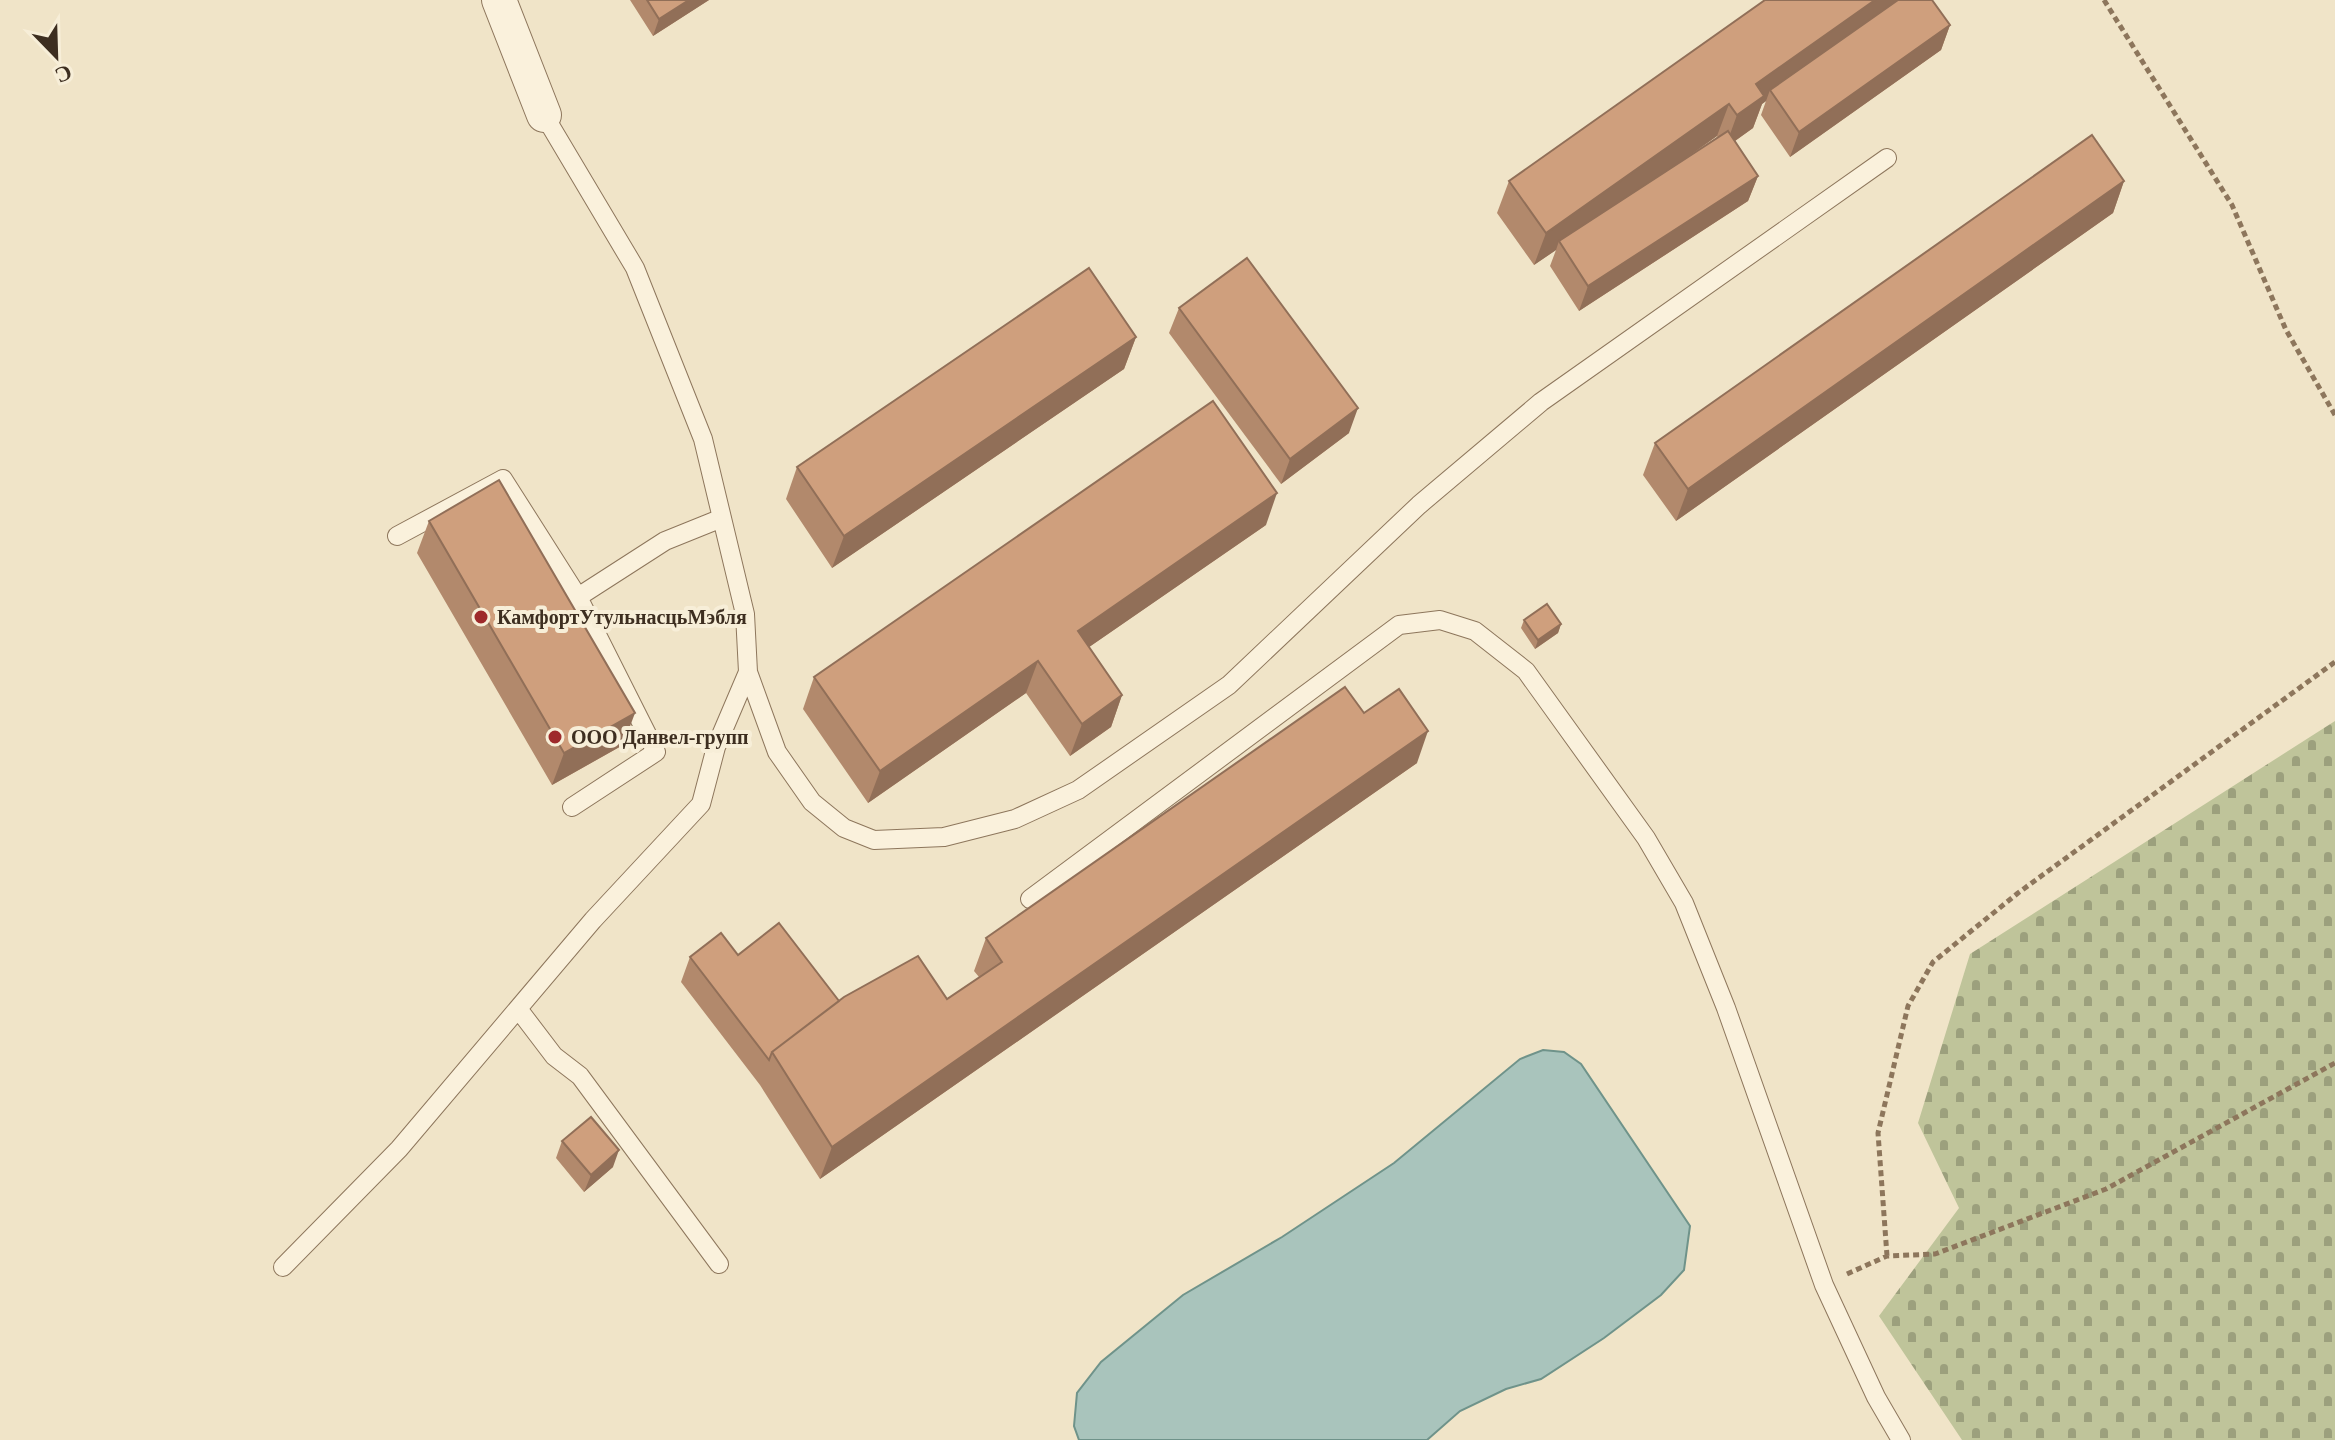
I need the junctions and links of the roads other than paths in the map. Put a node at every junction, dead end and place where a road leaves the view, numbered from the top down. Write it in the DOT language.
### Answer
graph roads {
  1 [pos="499,0"];
  2 [pos="544,115"];
  3 [pos="1887,158"];
  4 [pos="722,518"];
  5 [pos="397,536"];
  6 [pos="578,597"];
  7 [pos="748,672"];
  8 [pos="572,807"];
  9 [pos="1030,899"];
  10 [pos="519,1010"];
  11 [pos="719,1264"];
  12 [pos="283,1267"];
  13 [pos="1901,1440"];
  1 -- 2 [label="street"];
  2 -- 4 [label="lane"];
  3 -- 7 [label="lane"];
  4 -- 6 [label="lane"];
  4 -- 7 [label="lane"];
  5 -- 6 [label="lane"];
  6 -- 8 [label="lane"];
  7 -- 10 [label="lane"];
  9 -- 13 [label="lane"];
  10 -- 11 [label="lane"];
  10 -- 12 [label="lane"];
}
